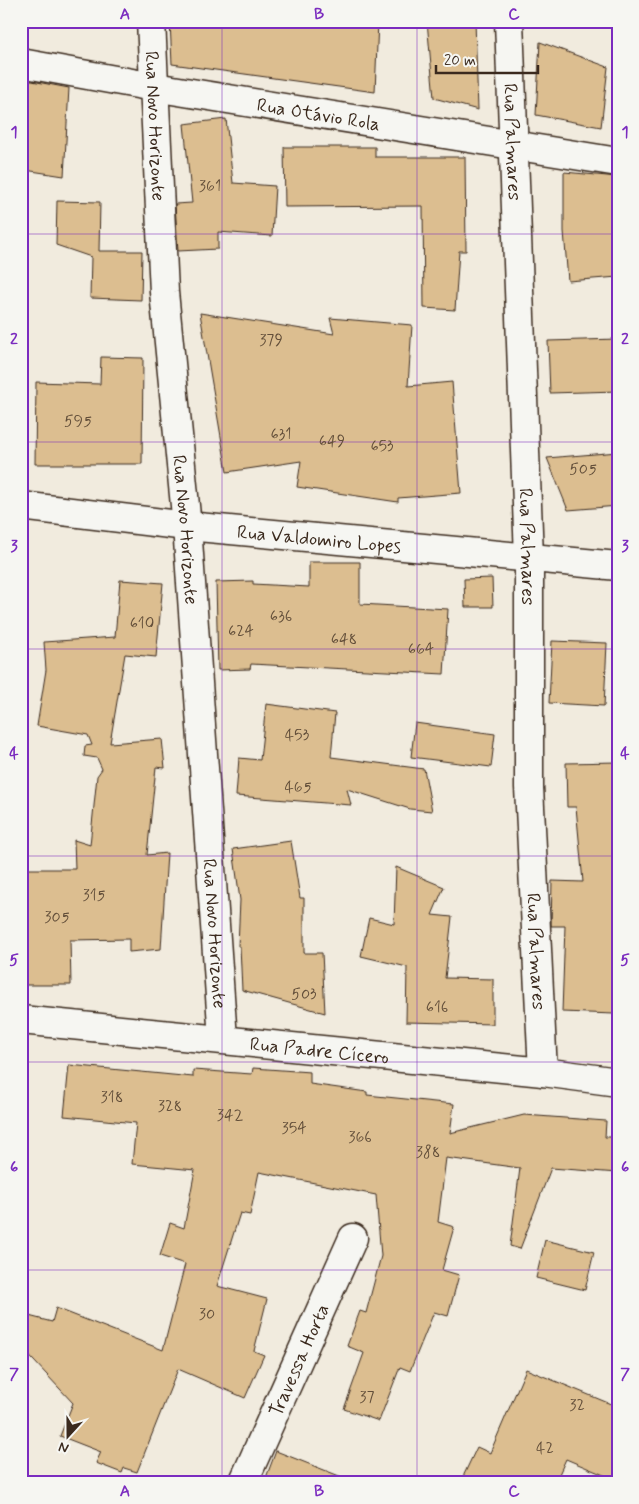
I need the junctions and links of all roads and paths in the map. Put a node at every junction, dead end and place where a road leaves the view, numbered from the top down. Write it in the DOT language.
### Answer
graph roads {
  1 [pos="151,21"];
  2 [pos="509,21"];
  3 [pos="21,63"];
  4 [pos="154,87"];
  5 [pos="515,147"];
  6 [pos="618,162"];
  7 [pos="21,506"];
  8 [pos="187,526"];
  9 [pos="529,558"];
  10 [pos="618,566"];
  11 [pos="21,1020"];
  12 [pos="222,1039"];
  13 [pos="543,1072"];
  14 [pos="618,1082"];
  15 [pos="353,1238"];
  16 [pos="243,1483"];
  1 -- 4 [label="street, Rua Novo Horizonte"];
  2 -- 5 [label="street, Rua Palmares"];
  3 -- 4 [label="street, Rua Otávio Rola"];
  4 -- 5 [label="street, Rua Otávio Rola"];
  4 -- 8 [label="street, Rua Novo Horizonte"];
  5 -- 6 [label="street, Rua Otávio Rola"];
  5 -- 9 [label="street, Rua Palmares"];
  7 -- 8 [label="street, Rua Valdomiro Lopes"];
  8 -- 9 [label="street, Rua Valdomiro Lopes"];
  8 -- 12 [label="street, Rua Novo Horizonte"];
  9 -- 10 [label="street, Rua Valdomiro Lopes"];
  9 -- 13 [label="street, Rua Palmares"];
  11 -- 12 [label="street, Rua Padre Cícero"];
  12 -- 13 [label="street, Rua Padre Cícero"];
  13 -- 14 [label="street, Rua Padre Cícero"];
  15 -- 16 [label="street, Travessa Horta"];
}
